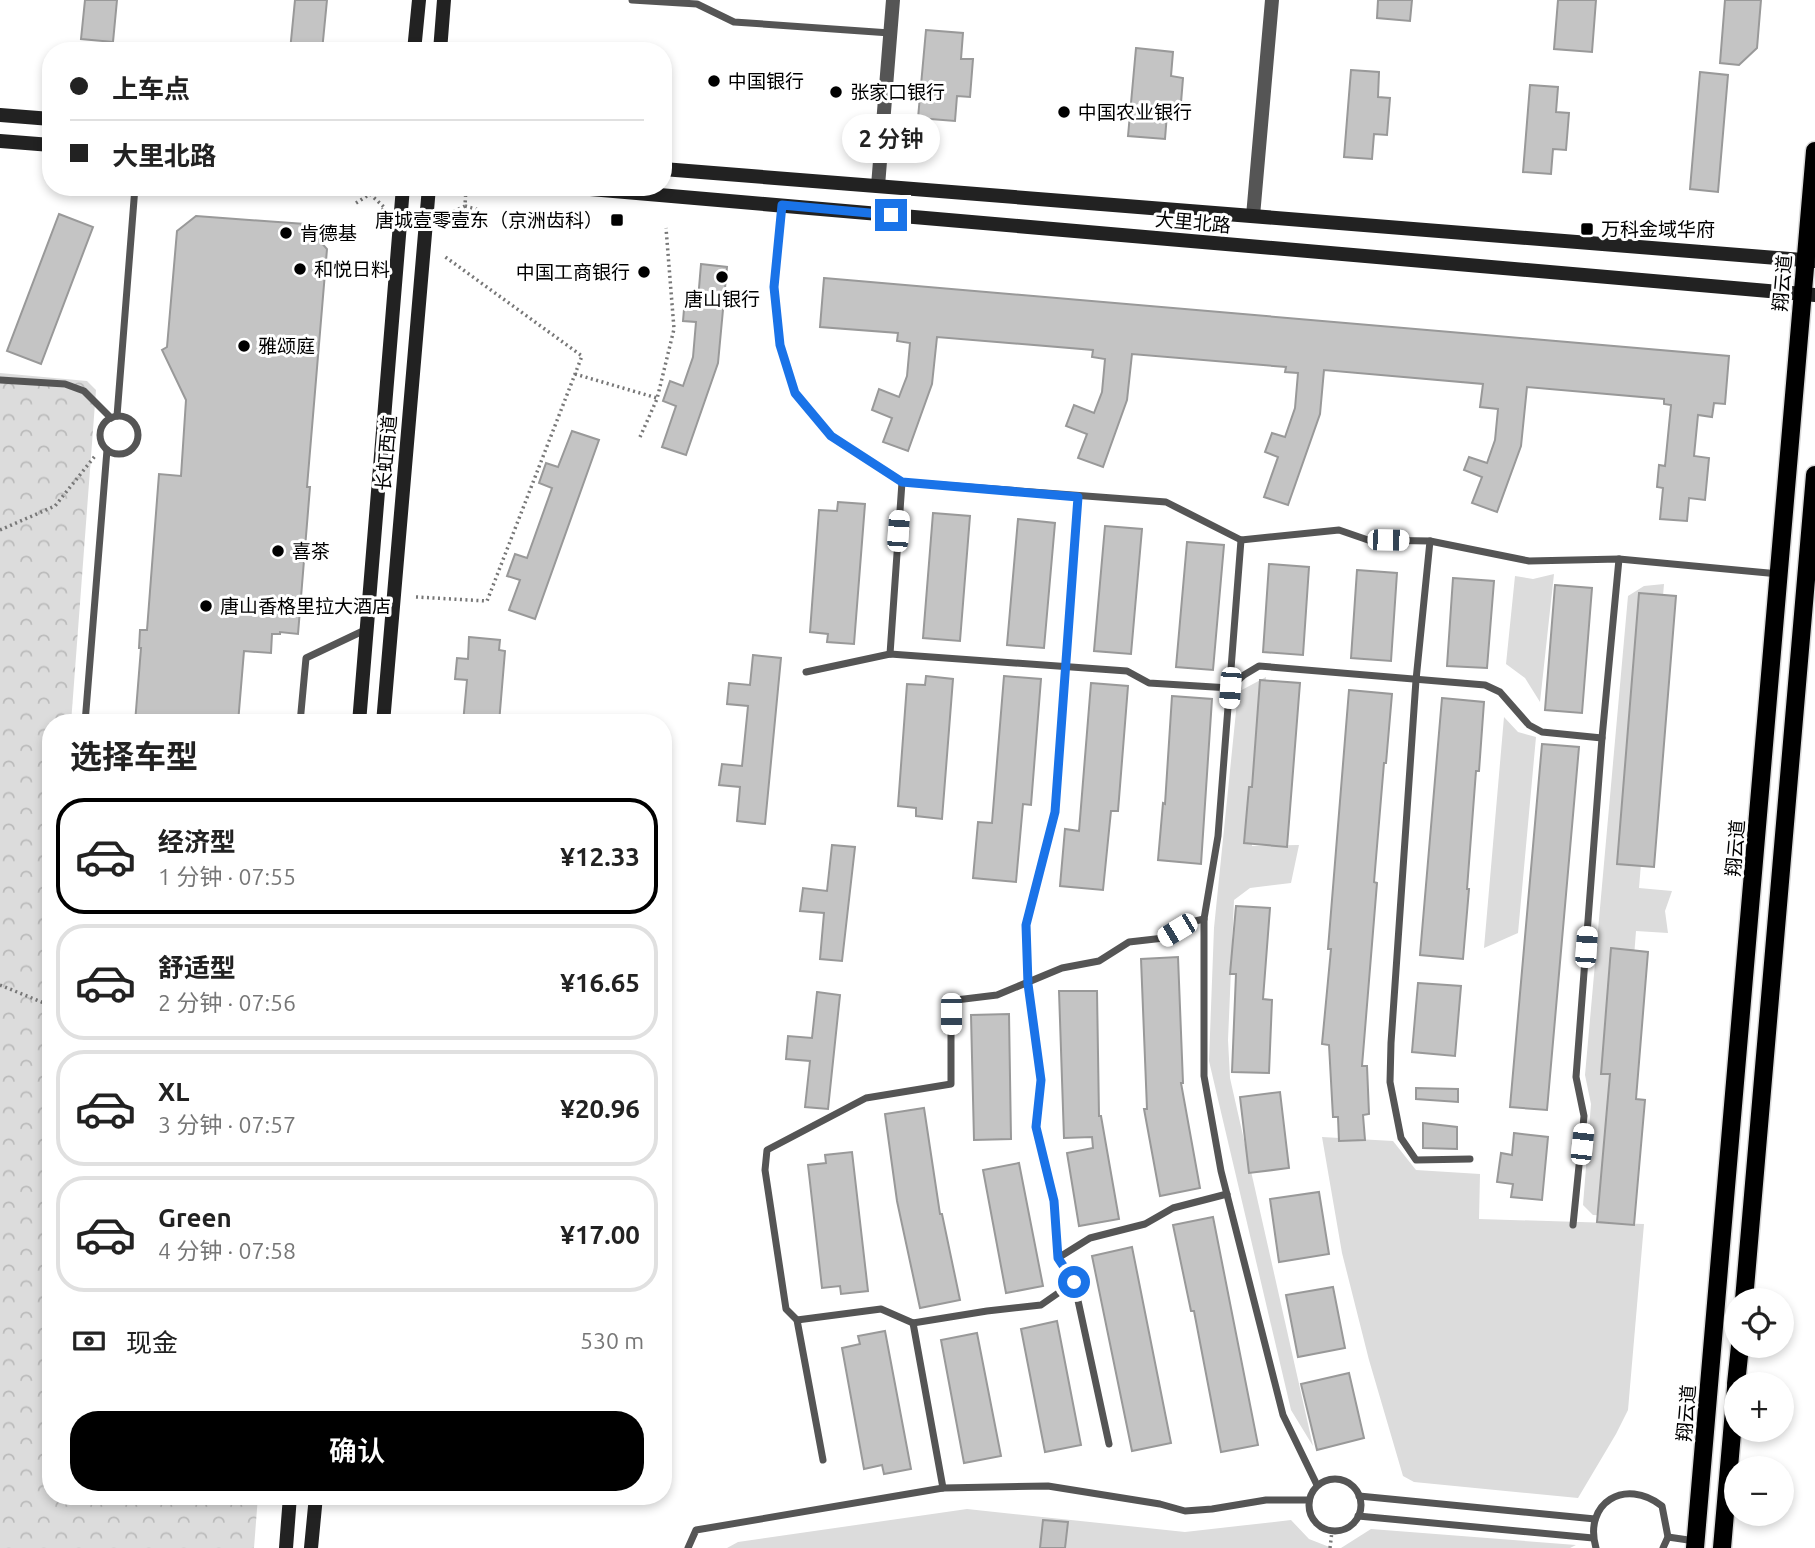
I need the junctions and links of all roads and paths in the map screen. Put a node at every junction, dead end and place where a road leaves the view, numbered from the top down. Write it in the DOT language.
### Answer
graph roads {
  1 [pos="419,0"];
  2 [pos="444,0"];
  3 [pos="632,0"];
  4 [pos="893,0"];
  5 [pos="1272,0"];
  6 [pos="890,33"];
  7 [pos="415,42"];
  8 [pos="441,42"];
  9 [pos="0,115"];
  10 [pos="42,118"];
  11 [pos="0,141"];
  12 [pos="42,144"];
  13 [pos="1815,151"];
  14 [pos="672,170"];
  15 [pos="878,186"];
  16 [pos="134,196"];
  17 [pos="367,196"];
  18 [pos="402,196"];
  19 [pos="428,196"];
  20 [pos="672,196"];
  21 [pos="356,203"];
  22 [pos="782,205"];
  23 [pos="465,206"];
  24 [pos="384,208"];
  25 [pos="479,210"];
  26 [pos="448,214"];
  27 [pos="1253,216"];
  28 [pos="379,220"];
  29 [pos="447,227"];
  30 [pos="666,228"];
  31 [pos="444,256"];
  32 [pos="1810,261"];
  33 [pos="1808,295"];
  34 [pos="575,374"];
  35 [pos="0,380"];
  36 [pos="657,399"];
  37 [pos="114,417"];
  38 [pos="640,437"];
  39 [pos="107,450"];
  40 [pos="97,454"];
  41 [pos="1815,475"];
  42 [pos="902,482"];
  43 [pos="1078,497"];
  44 [pos="0,530"];
  45 [pos="1241,540"];
  46 [pos="1430,541"];
  47 [pos="1619,559"];
  48 [pos="1780,574"];
  49 [pos="416,597"];
  50 [pos="365,630"];
  51 [pos="890,653"];
  52 [pos="1066,667"];
  53 [pos="806,672"];
  54 [pos="1416,680"];
  55 [pos="1230,688"];
  56 [pos="86,714"];
  57 [pos="301,714"];
  58 [pos="360,714"];
  59 [pos="384,714"];
  60 [pos="1602,738"];
  61 [pos="1205,919"];
  62 [pos="1028,984"];
  63 [pos="0,985"];
  64 [pos="42,1002"];
  65 [pos="1471,1159"];
  66 [pos="1227,1194"];
  67 [pos="1573,1225"];
  68 [pos="1058,1258"];
  69 [pos="1074,1282"];
  70 [pos="1745,1288"];
  71 [pos="797,1320"];
  72 [pos="913,1323"];
  73 [pos="1731,1442"];
  74 [pos="1109,1444"];
  75 [pos="823,1460"];
  76 [pos="1317,1485"];
  77 [pos="943,1488"];
  78 [pos="1360,1496"];
  79 [pos="1309,1500"];
  80 [pos="289,1505"];
  81 [pos="315,1505"];
  82 [pos="1358,1516"];
  83 [pos="1595,1519"];
  84 [pos="1332,1531"];
  85 [pos="1668,1537"];
  86 [pos="1593,1538"];
  87 [pos="1695,1544"];
  88 [pos="286,1548"];
  89 [pos="311,1548"];
  90 [pos="688,1548"];
  91 [pos="1330,1548"];
  92 [pos="1596,1548"];
  93 [pos="1663,1548"];
  94 [pos="1722,1548"];
  1 -- 7 [label="main road"];
  2 -- 8 [label="main road"];
  3 -- 6 [label="lane"];
  4 -- 6 [label="street"];
  5 -- 27 [label="street"];
  6 -- 15 [label="street"];
  9 -- 10 [label="main road"];
  11 -- 12 [label="main road"];
  13 -- 32 [label="main road, 翔云道"];
  14 -- 15 [label="main road, 大里北路"];
  15 -- 27 [label="main road, 大里北路"];
  16 -- 37 [label="lane"];
  17 -- 21 [label="path"];
  18 -- 50 [label="main road, 长虹西道"];
  19 -- 59 [label="main road, 长虹西道"];
  20 -- 22 [label="main road, 大里北路"];
  22 -- 33 [label="main road, 大里北路"];
  22 -- 42 [label="lane"];
  23 -- 25 [label="path"];
  24 -- 28 [label="path"];
  26 -- 29 [label="path"];
  27 -- 32 [label="main road, 大里北路"];
  30 -- 36 [label="path"];
  31 -- 34 [label="path"];
  32 -- 33 [label="main road, 翔云道"];
  33 -- 48 [label="main road, 翔云道"];
  34 -- 36 [label="path"];
  34 -- 49 [label="path"];
  35 -- 37 [label="lane"];
  36 -- 38 [label="path"];
  37 -- 39 [label="lane"];
  37 -- 39 [label="lane"];
  39 -- 56 [label="lane"];
  40 -- 44 [label="path"];
  41 -- 70 [label="main road"];
  42 -- 43 [label="lane"];
  42 -- 51 [label="lane"];
  43 -- 45 [label="lane"];
  43 -- 52 [label="lane"];
  45 -- 46 [label="lane"];
  45 -- 55 [label="lane"];
  46 -- 47 [label="lane"];
  46 -- 54 [label="lane"];
  47 -- 48 [label="lane"];
  47 -- 60 [label="lane"];
  48 -- 87 [label="main road, 翔云道"];
  50 -- 57 [label="lane"];
  50 -- 58 [label="main road, 长虹西道"];
  51 -- 52 [label="lane"];
  51 -- 53 [label="lane"];
  52 -- 55 [label="lane"];
  52 -- 62 [label="lane"];
  54 -- 55 [label="lane"];
  54 -- 60 [label="lane"];
  54 -- 65 [label="lane"];
  55 -- 61 [label="lane"];
  60 -- 67 [label="lane"];
  61 -- 62 [label="lane"];
  61 -- 66 [label="lane"];
  62 -- 68 [label="lane"];
  62 -- 71 [label="lane"];
  63 -- 64 [label="path"];
  66 -- 68 [label="lane"];
  66 -- 76 [label="lane"];
  68 -- 69 [label="lane"];
  69 -- 72 [label="lane"];
  69 -- 74 [label="lane"];
  71 -- 72 [label="lane"];
  71 -- 75 [label="lane"];
  72 -- 77 [label="lane"];
  73 -- 94 [label="main road"];
  76 -- 78 [label="lane"];
  76 -- 79 [label="lane"];
  77 -- 79 [label="lane"];
  77 -- 90 [label="lane"];
  78 -- 82 [label="lane"];
  78 -- 83 [label="lane"];
  79 -- 84 [label="lane"];
  80 -- 88 [label="main road"];
  81 -- 89 [label="main road"];
  82 -- 84 [label="lane"];
  82 -- 86 [label="lane"];
  83 -- 85 [label="lane"];
  83 -- 86 [label="lane"];
  84 -- 91 [label="path"];
  85 -- 87 [label="lane"];
  85 -- 93 [label="lane"];
  86 -- 92 [label="lane"];
}
